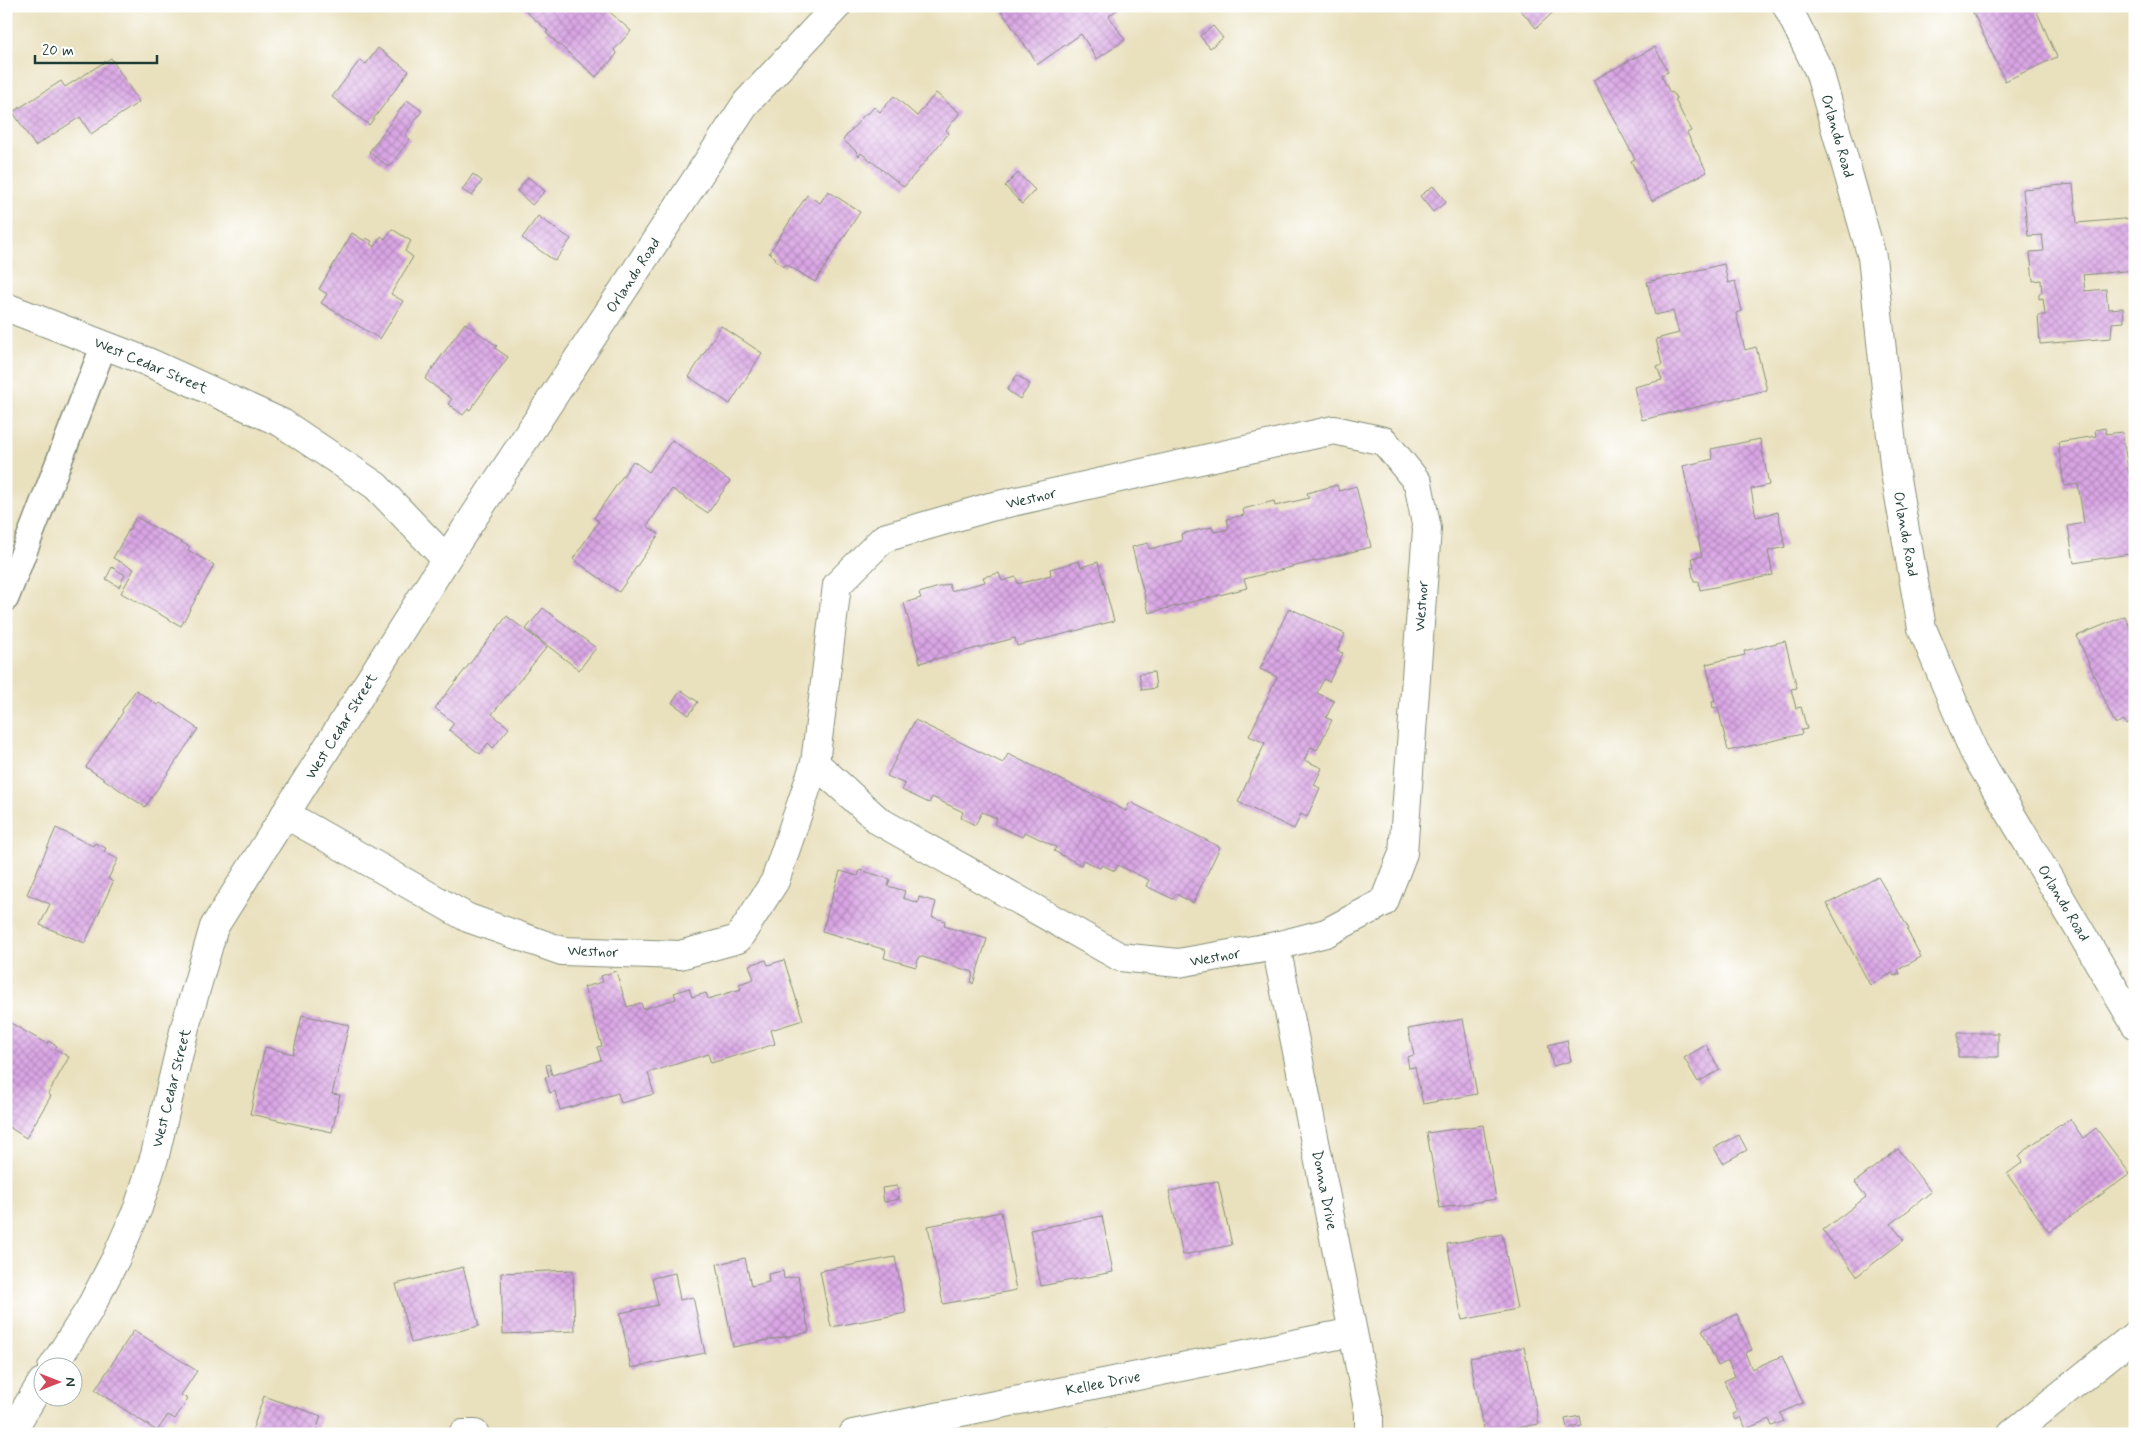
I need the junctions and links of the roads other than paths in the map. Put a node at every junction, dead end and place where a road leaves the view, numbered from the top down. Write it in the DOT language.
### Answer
graph roads {
  1 [pos="837,6"];
  2 [pos="1787,6"];
  3 [pos="6,307"];
  4 [pos="104,345"];
  5 [pos="446,559"];
  6 [pos="6,598"];
  7 [pos="815,763"];
  8 [pos="285,814"];
  9 [pos="1276,946"];
  10 [pos="2135,1024"];
  11 [pos="1353,1332"];
  12 [pos="2135,1335"];
  13 [pos="58,1358"];
  14 [pos="32,1398"];
  15 [pos="10,1434"];
  16 [pos="463,1434"];
  17 [pos="475,1434"];
  18 [pos="853,1434"];
  19 [pos="1369,1434"];
  20 [pos="2012,1434"];
  1 -- 5 [label="street, Orlando Road"];
  2 -- 10 [label="street, Orlando Road"];
  3 -- 4 [label="street, West Cedar Street"];
  4 -- 5 [label="street, West Cedar Street"];
  4 -- 6 [label="lane"];
  5 -- 8 [label="street, West Cedar Street"];
  7 -- 8 [label="street, Westnor"];
  7 -- 9 [label="street, Westnor"];
  7 -- 9 [label="street, Westnor"];
  8 -- 13 [label="street, West Cedar Street"];
  9 -- 11 [label="street, Donna Drive"];
  11 -- 18 [label="street, Kellee Drive"];
  11 -- 19 [label="street, Donna Drive"];
  12 -- 20 [label="street"];
  14 -- 15 [label="street"];
  16 -- 17 [label="street"];
}
